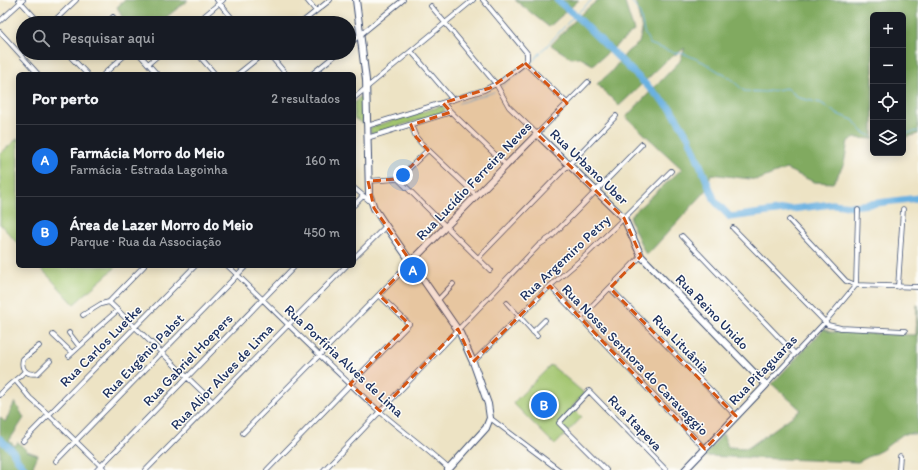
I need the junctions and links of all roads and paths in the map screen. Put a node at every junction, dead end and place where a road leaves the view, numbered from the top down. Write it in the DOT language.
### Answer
graph roads {
  1 [pos="76,0"];
  2 [pos="223,0"];
  3 [pos="307,0"];
  4 [pos="330,0"];
  5 [pos="356,0"];
  6 [pos="403,0"];
  7 [pos="473,0"];
  8 [pos="483,0"];
  9 [pos="21,1"];
  10 [pos="218,2"];
  11 [pos="431,6"];
  12 [pos="316,11"];
  13 [pos="34,16"];
  14 [pos="59,16"];
  15 [pos="203,16"];
  16 [pos="230,16"];
  17 [pos="310,16"];
  18 [pos="0,22"];
  19 [pos="445,23"];
  20 [pos="0,32"];
  21 [pos="360,35"];
  22 [pos="356,38"];
  23 [pos="16,50"];
  24 [pos="411,51"];
  25 [pos="25,60"];
  26 [pos="76,60"];
  27 [pos="120,60"];
  28 [pos="144,60"];
  29 [pos="153,60"];
  30 [pos="203,60"];
  31 [pos="255,60"];
  32 [pos="274,60"];
  33 [pos="329,60"];
  34 [pos="525,63"];
  35 [pos="148,64"];
  36 [pos="36,72"];
  37 [pos="85,72"];
  38 [pos="106,72"];
  39 [pos="155,72"];
  40 [pos="213,72"];
  41 [pos="240,72"];
  42 [pos="284,72"];
  43 [pos="314,72"];
  44 [pos="588,82"];
  45 [pos="496,84"];
  46 [pos="366,88"];
  47 [pos="356,96"];
  48 [pos="453,100"];
  49 [pos="443,103"];
  50 [pos="567,103"];
  51 [pos="451,112"];
  52 [pos="616,116"];
  53 [pos="410,125"];
  54 [pos="367,126"];
  55 [pos="537,134"];
  56 [pos="367,138"];
  57 [pos="642,144"];
  58 [pos="428,150"];
  59 [pos="568,164"];
  60 [pos="506,165"];
  61 [pos="671,171"];
  62 [pos="398,179"];
  63 [pos="368,181"];
  64 [pos="356,190"];
  65 [pos="596,191"];
  66 [pos="476,195"];
  67 [pos="363,196"];
  68 [pos="356,203"];
  69 [pos="372,203"];
  70 [pos="858,210"];
  71 [pos="903,210"];
  72 [pos="624,218"];
  73 [pos="789,220"];
  74 [pos="386,226"];
  75 [pos="446,226"];
  76 [pos="733,228"];
  77 [pos="682,236"];
  78 [pos="356,256"];
  79 [pos="640,256"];
  80 [pos="478,258"];
  81 [pos="412,262"];
  82 [pos="142,268"];
  83 [pos="193,268"];
  84 [pos="230,268"];
  85 [pos="244,268"];
  86 [pos="293,268"];
  87 [pos="344,268"];
  88 [pos="490,270"];
  89 [pos="237,275"];
  90 [pos="453,284"];
  91 [pos="856,285"];
  92 [pos="550,286"];
  93 [pos="898,287"];
  94 [pos="610,288"];
  95 [pos="918,288"];
  96 [pos="379,295"];
  97 [pos="262,300"];
  98 [pos="438,300"];
  99 [pos="109,302"];
  100 [pos="507,303"];
  101 [pos="118,310"];
  102 [pos="83,315"];
  103 [pos="519,316"];
  104 [pos="580,318"];
  105 [pos="545,320"];
  106 [pos="825,322"];
  107 [pos="289,325"];
  108 [pos="135,327"];
  109 [pos="458,329"];
  110 [pos="905,331"];
  111 [pos="534,332"];
  112 [pos="69,333"];
  113 [pos="53,334"];
  114 [pos="537,336"];
  115 [pos="39,346"];
  116 [pos="79,346"];
  117 [pos="162,353"];
  118 [pos="795,354"];
  119 [pos="320,355"];
  120 [pos="50,362"];
  121 [pos="473,362"];
  122 [pos="25,371"];
  123 [pos="187,377"];
  124 [pos="16,381"];
  125 [pos="350,384"];
  126 [pos="766,385"];
  127 [pos="0,395"];
  128 [pos="213,402"];
  129 [pos="380,411"];
  130 [pos="49,415"];
  131 [pos="736,416"];
  132 [pos="490,418"];
  133 [pos="243,433"];
  134 [pos="23,441"];
  135 [pos="76,441"];
  136 [pos="705,449"];
  137 [pos="900,456"];
  138 [pos="56,461"];
  139 [pos="101,466"];
  140 [pos="97,470"];
  141 [pos="105,470"];
  142 [pos="146,470"];
  143 [pos="267,470"];
  144 [pos="324,470"];
  145 [pos="449,470"];
  146 [pos="559,470"];
  147 [pos="606,470"];
  148 [pos="666,470"];
  149 [pos="685,470"];
  150 [pos="899,470"];
  1 -- 14 [label="street"];
  2 -- 10 [label="street"];
  3 -- 12 [label="street"];
  4 -- 12 [label="street"];
  5 -- 21 [label="street"];
  6 -- 21 [label="street"];
  7 -- 19 [label="street"];
  8 -- 34 [label="street"];
  9 -- 13 [label="street"];
  9 -- 18 [label="street"];
  10 -- 15 [label="street"];
  10 -- 16 [label="street"];
  11 -- 19 [label="street, Rua Urbano Uber"];
  12 -- 17 [label="street"];
  19 -- 24 [label="street"];
  19 -- 45 [label="street, Rua Urbano Uber"];
  20 -- 23 [label="street"];
  21 -- 22 [label="street"];
  21 -- 46 [label="street"];
  24 -- 46 [label="street"];
  24 -- 48 [label="street"];
  25 -- 36 [label="street"];
  26 -- 37 [label="street"];
  27 -- 38 [label="street"];
  28 -- 35 [label="street"];
  29 -- 35 [label="street"];
  30 -- 40 [label="street"];
  31 -- 41 [label="street"];
  32 -- 42 [label="street"];
  33 -- 43 [label="street"];
  34 -- 45 [label="street"];
  34 -- 50 [label="street"];
  35 -- 39 [label="street"];
  44 -- 50 [label="street, Rua Lucídio Ferreira Neves"];
  45 -- 48 [label="street"];
  45 -- 55 [label="street, Rua Urbano Uber"];
  46 -- 47 [label="street"];
  46 -- 54 [label="street"];
  48 -- 49 [label="street"];
  49 -- 51 [label="street"];
  49 -- 54 [label="street"];
  50 -- 55 [label="street, Rua Lucídio Ferreira Neves"];
  51 -- 53 [label="street"];
  51 -- 60 [label="street"];
  52 -- 59 [label="street"];
  53 -- 56 [label="street"];
  53 -- 58 [label="street"];
  54 -- 56 [label="street"];
  55 -- 59 [label="street, Rua Urbano Uber"];
  55 -- 60 [label="street, Rua Lucídio Ferreira Neves"];
  56 -- 63 [label="street"];
  57 -- 65 [label="street"];
  58 -- 62 [label="street"];
  58 -- 66 [label="street"];
  59 -- 65 [label="street, Rua Urbano Uber"];
  59 -- 80 [label="street"];
  60 -- 66 [label="street, Rua Lucídio Ferreira Neves"];
  61 -- 72 [label="street, Rua Argemiro Petry"];
  62 -- 63 [label="street"];
  62 -- 75 [label="street"];
  63 -- 69 [label="street"];
  64 -- 67 [label="street"];
  65 -- 72 [label="street, Rua Urbano Uber"];
  65 -- 109 [label="street"];
  66 -- 75 [label="street, Rua Lucídio Ferreira Neves"];
  67 -- 68 [label="street"];
  67 -- 69 [label="street"];
  69 -- 74 [label="street"];
  70 -- 91 [label="street"];
  71 -- 93 [label="street"];
  72 -- 79 [label="street, Rua Urbano Uber"];
  72 -- 92 [label="street, Rua Argemiro Petry"];
  73 -- 91 [label="street"];
  74 -- 78 [label="street"];
  74 -- 81 [label="street"];
  75 -- 80 [label="street"];
  75 -- 81 [label="street, Rua Lucídio Ferreira Neves"];
  76 -- 106 [label="street"];
  77 -- 118 [label="street"];
  79 -- 94 [label="street"];
  79 -- 126 [label="street, Rua Reino Unido"];
  80 -- 88 [label="street"];
  81 -- 96 [label="street, Rua Lucídio Ferreira Neves"];
  81 -- 98 [label="street"];
  82 -- 99 [label="street"];
  83 -- 108 [label="street, Rua Carlos Luetke"];
  84 -- 89 [label="street, Rua Porfíria Alves de Lima"];
  85 -- 89 [label="street, Rua Eugênio Pabst"];
  86 -- 97 [label="street, Rua Gabriel Hoepers"];
  87 -- 107 [label="street, Rua Alior Alves de Lima"];
  89 -- 97 [label="street, Rua Porfíria Alves de Lima"];
  89 -- 117 [label="street, Rua Eugênio Pabst"];
  90 -- 98 [label="street"];
  91 -- 93 [label="street"];
  91 -- 106 [label="street, Rua Pitaguaras"];
  92 -- 103 [label="street, Rua Argemiro Petry"];
  92 -- 104 [label="street, Rua Nossa Senhora do Caravaggio"];
  93 -- 95 [label="street"];
  94 -- 104 [label="street"];
  94 -- 131 [label="street, Rua Lituânia"];
  96 -- 119 [label="street, Rua Lucídio Ferreira Neves"];
  96 -- 125 [label="street"];
  97 -- 107 [label="street, Rua Porfíria Alves de Lima"];
  97 -- 123 [label="street, Rua Gabriel Hoepers"];
  98 -- 109 [label="street"];
  99 -- 101 [label="street"];
  99 -- 102 [label="street"];
  100 -- 103 [label="street"];
  101 -- 108 [label="street"];
  101 -- 116 [label="street"];
  103 -- 111 [label="street"];
  103 -- 121 [label="street, Rua Argemiro Petry"];
  104 -- 136 [label="street, Rua Nossa Senhora do Caravaggio"];
  105 -- 111 [label="street"];
  106 -- 110 [label="street"];
  106 -- 118 [label="street, Rua Pitaguaras"];
  107 -- 119 [label="street, Rua Porfíria Alves de Lima"];
  107 -- 128 [label="street, Rua Alior Alves de Lima"];
  108 -- 117 [label="street"];
  108 -- 130 [label="street, Rua Carlos Luetke"];
  109 -- 121 [label="street"];
  109 -- 129 [label="street"];
  111 -- 114 [label="street"];
  112 -- 116 [label="street"];
  113 -- 116 [label="street"];
  115 -- 122 [label="street"];
  117 -- 123 [label="street"];
  117 -- 135 [label="street, Rua Eugênio Pabst"];
  118 -- 126 [label="street, Rua Pitaguaras"];
  119 -- 125 [label="street, Rua Porfíria Alves de Lima"];
  119 -- 133 [label="street, Rua Lucídio Ferreira Neves"];
  120 -- 122 [label="street"];
  121 -- 132 [label="street"];
  122 -- 124 [label="street"];
  123 -- 128 [label="street"];
  123 -- 139 [label="street, Rua Gabriel Hoepers"];
  124 -- 127 [label="street"];
  124 -- 130 [label="street"];
  125 -- 129 [label="street, Rua Porfíria Alves de Lima"];
  125 -- 143 [label="street"];
  126 -- 131 [label="street, Rua Pitaguaras"];
  128 -- 142 [label="street, Rua Alior Alves de Lima"];
  129 -- 144 [label="street"];
  129 -- 145 [label="street, Rua Porfíria Alves de Lima"];
  130 -- 134 [label="street, Rua Carlos Luetke"];
  130 -- 135 [label="street"];
  131 -- 136 [label="street, Rua Pitaguaras"];
  132 -- 145 [label="street"];
  132 -- 146 [label="street"];
  135 -- 138 [label="street, Rua Eugênio Pabst"];
  135 -- 139 [label="street"];
  136 -- 149 [label="street, Rua Pitaguaras"];
  137 -- 150 [label="street"];
  139 -- 140 [label="street, Rua Gabriel Hoepers"];
  139 -- 141 [label="street"];
  147 -- 148 [label="street, Rua Itapeva"];
}
